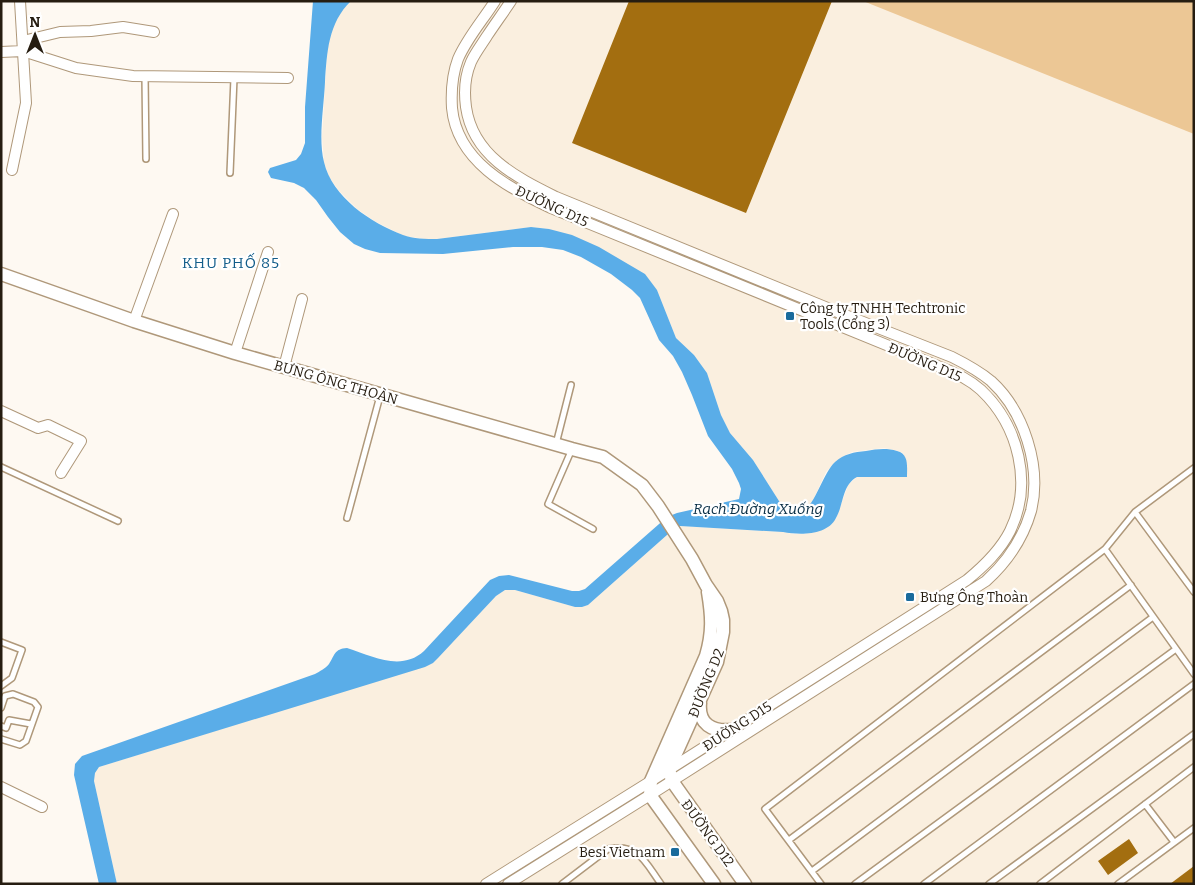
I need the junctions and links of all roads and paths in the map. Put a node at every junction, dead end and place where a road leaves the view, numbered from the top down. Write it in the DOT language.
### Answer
graph roads {
  1 [pos="20,1"];
  2 [pos="495,1"];
  3 [pos="511,1"];
  4 [pos="154,32"];
  5 [pos="23,46"];
  6 [pos="1,52"];
  7 [pos="145,76"];
  8 [pos="234,77"];
  9 [pos="288,78"];
  10 [pos="146,159"];
  11 [pos="12,170"];
  12 [pos="230,173"];
  13 [pos="173,214"];
  14 [pos="268,252"];
  15 [pos="1,274"];
  16 [pos="302,299"];
  17 [pos="835,311"];
  18 [pos="134,321"];
  19 [pos="831,323"];
  20 [pos="235,353"];
  21 [pos="284,367"];
  22 [pos="571,385"];
  23 [pos="381,395"];
  24 [pos="1,411"];
  25 [pos="556,445"];
  26 [pos="572,450"];
  27 [pos="1,467"];
  28 [pos="1194,468"];
  29 [pos="61,473"];
  30 [pos="1135,512"];
  31 [pos="347,518"];
  32 [pos="118,521"];
  33 [pos="593,529"];
  34 [pos="1105,549"];
  35 [pos="692,559"];
  36 [pos="706,585"];
  37 [pos="1131,585"];
  38 [pos="1194,592"];
  39 [pos="1153,617"];
  40 [pos="1,642"];
  41 [pos="1176,649"];
  42 [pos="1194,674"];
  43 [pos="1194,684"];
  44 [pos="1,686"];
  45 [pos="702,696"];
  46 [pos="1,708"];
  47 [pos="31,724"];
  48 [pos="1,726"];
  49 [pos="732,730"];
  50 [pos="1194,734"];
  51 [pos="1,739"];
  52 [pos="1194,768"];
  53 [pos="670,775"];
  54 [pos="651,781"];
  55 [pos="1,787"];
  56 [pos="650,795"];
  57 [pos="1146,804"];
  58 [pos="42,807"];
  59 [pos="1194,828"];
  60 [pos="789,840"];
  61 [pos="1174,842"];
  62 [pos="812,872"];
  63 [pos="486,884"];
  64 [pos="508,884"];
  65 [pos="562,884"];
  66 [pos="661,884"];
  67 [pos="714,884"];
  68 [pos="745,884"];
  69 [pos="821,884"];
  70 [pos="855,884"];
  71 [pos="924,884"];
  72 [pos="989,884"];
  73 [pos="1040,884"];
  74 [pos="1118,884"];
  1 -- 5 [label="street"];
  2 -- 19 [label="street, ĐƯỜNG D15"];
  3 -- 17 [label="street, ĐƯỜNG D15"];
  4 -- 5 [label="street"];
  5 -- 6 [label="street"];
  5 -- 7 [label="street"];
  5 -- 11 [label="street"];
  7 -- 8 [label="street"];
  7 -- 10 [label="lane"];
  8 -- 9 [label="street"];
  8 -- 12 [label="lane"];
  13 -- 18 [label="street"];
  14 -- 20 [label="street"];
  15 -- 18 [label="street, BƯNG ÔNG THOÀN"];
  16 -- 21 [label="street"];
  17 -- 19 [label="street"];
  17 -- 53 [label="street, ĐƯỜNG D15"];
  18 -- 20 [label="street, BƯNG ÔNG THOÀN"];
  19 -- 49 [label="street, ĐƯỜNG D15"];
  20 -- 21 [label="street, BƯNG ÔNG THOÀN"];
  21 -- 23 [label="street, BƯNG ÔNG THOÀN"];
  22 -- 25 [label="lane"];
  23 -- 25 [label="street, BƯNG ÔNG THOÀN"];
  23 -- 31 [label="lane"];
  24 -- 29 [label="street"];
  25 -- 26 [label="street, BƯNG ÔNG THOÀN"];
  26 -- 33 [label="lane"];
  26 -- 35 [label="street, BƯNG ÔNG THOÀN"];
  27 -- 32 [label="lane"];
  28 -- 30 [label="lane"];
  30 -- 34 [label="lane"];
  30 -- 38 [label="lane"];
  34 -- 37 [label="lane"];
  34 -- 60 [label="lane"];
  35 -- 36 [label="street, ĐƯỜNG D2"];
  36 -- 45 [label="street, ĐƯỜNG D2"];
  36 -- 54 [label="street, ĐƯỜNG D2"];
  37 -- 39 [label="lane"];
  37 -- 60 [label="lane"];
  39 -- 41 [label="lane"];
  39 -- 62 [label="lane"];
  40 -- 44 [label="lane"];
  41 -- 42 [label="lane"];
  41 -- 70 [label="lane"];
  43 -- 71 [label="lane"];
  45 -- 49 [label="street"];
  45 -- 53 [label="street, ĐƯỜNG D2"];
  46 -- 47 [label="lane"];
  47 -- 48 [label="lane"];
  47 -- 51 [label="lane"];
  49 -- 53 [label="street, ĐƯỜNG D15"];
  50 -- 72 [label="lane"];
  52 -- 57 [label="lane"];
  53 -- 54 [label="street, ĐƯỜNG D15"];
  53 -- 56 [label="street, ĐƯỜNG D15"];
  53 -- 68 [label="street, ĐƯỜNG D12"];
  54 -- 56 [label="street"];
  54 -- 63 [label="street, ĐƯỜNG D15"];
  55 -- 58 [label="street"];
  56 -- 64 [label="street, ĐƯỜNG D15"];
  56 -- 67 [label="street, ĐƯỜNG D12"];
  57 -- 61 [label="lane"];
  57 -- 73 [label="lane"];
  59 -- 61 [label="lane"];
  60 -- 62 [label="lane"];
  61 -- 74 [label="lane"];
  62 -- 69 [label="lane"];
  65 -- 66 [label="lane"];
}
